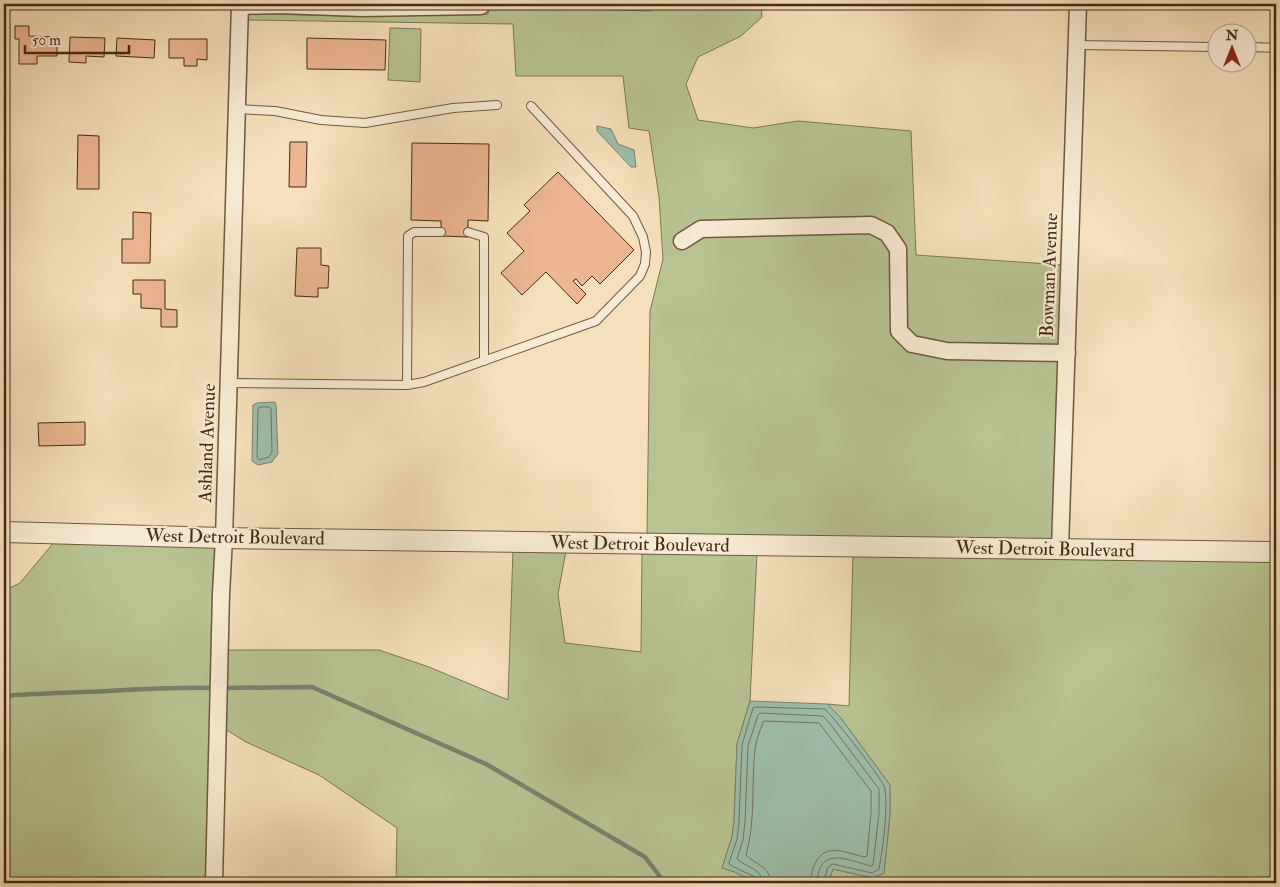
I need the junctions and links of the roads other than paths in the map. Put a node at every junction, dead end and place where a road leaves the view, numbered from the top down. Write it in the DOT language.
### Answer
graph roads {
  1 [pos="1078,4"];
  2 [pos="240,5"];
  3 [pos="481,6"];
  4 [pos="1077,45"];
  5 [pos="1208,47"];
  6 [pos="1258,47"];
  7 [pos="1276,48"];
  8 [pos="497,105"];
  9 [pos="531,106"];
  10 [pos="237,109"];
  11 [pos="441,232"];
  12 [pos="468,232"];
  13 [pos="682,241"];
  14 [pos="1067,353"];
  15 [pos="484,361"];
  16 [pos="229,382"];
  17 [pos="407,385"];
  18 [pos="4,532"];
  19 [pos="224,538"];
  20 [pos="1060,548"];
  21 [pos="1276,552"];
  22 [pos="214,883"];
  1 -- 4 [label="street, Bowman Avenue"];
  2 -- 3 [label="street"];
  2 -- 10 [label="street, Ashland Avenue"];
  4 -- 5 [label="lane"];
  4 -- 14 [label="street, Bowman Avenue"];
  6 -- 7 [label="lane"];
  8 -- 10 [label="lane"];
  9 -- 15 [label="lane"];
  10 -- 16 [label="street, Ashland Avenue"];
  11 -- 17 [label="lane"];
  12 -- 15 [label="lane"];
  13 -- 14 [label="street"];
  14 -- 20 [label="street, Bowman Avenue"];
  15 -- 17 [label="lane"];
  16 -- 17 [label="lane"];
  16 -- 19 [label="street, Ashland Avenue"];
  18 -- 19 [label="street, West Detroit Boulevard"];
  19 -- 20 [label="street, West Detroit Boulevard"];
  19 -- 22 [label="street, Ashland Avenue"];
  20 -- 21 [label="street, West Detroit Boulevard"];
}
